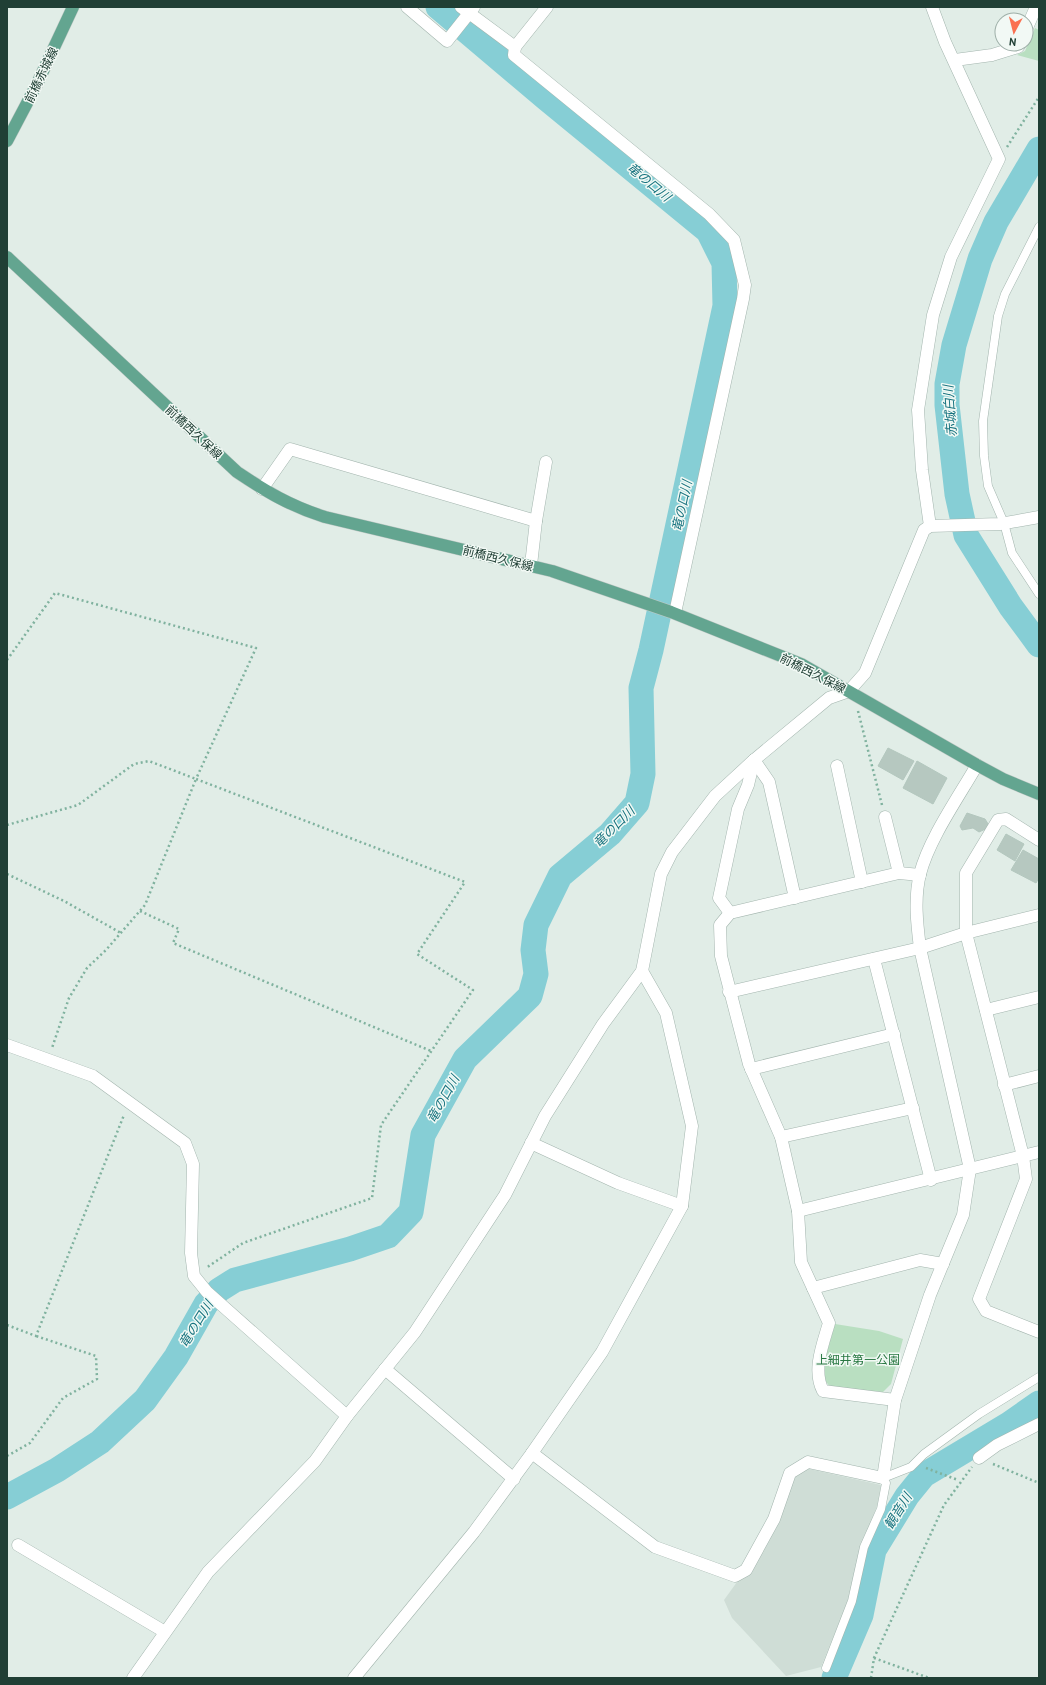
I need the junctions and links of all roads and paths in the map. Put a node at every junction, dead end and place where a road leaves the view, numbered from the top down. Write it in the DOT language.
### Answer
graph roads {
  1 [pos="73,7"];
  2 [pos="407,7"];
  3 [pos="547,7"];
  4 [pos="932,7"];
  5 [pos="467,11"];
  6 [pos="515,47"];
  7 [pos="1003,52"];
  8 [pos="955,60"];
  9 [pos="1039,97"];
  10 [pos="7,141"];
  11 [pos="999,159"];
  12 [pos="1039,227"];
  13 [pos="7,257"];
  14 [pos="546,462"];
  15 [pos="262,489"];
  16 [pos="1039,517"];
  17 [pos="536,521"];
  18 [pos="1002,524"];
  19 [pos="933,526"];
  20 [pos="531,565"];
  21 [pos="1039,594"];
  22 [pos="673,613"];
  23 [pos="7,660"];
  24 [pos="849,691"];
  25 [pos="754,760"];
  26 [pos="977,765"];
  27 [pos="837,766"];
  28 [pos="196,779"];
  29 [pos="1039,794"];
  30 [pos="885,817"];
  31 [pos="7,825"];
  32 [pos="1039,840"];
  33 [pos="899,873"];
  34 [pos="7,874"];
  35 [pos="920,875"];
  36 [pos="862,882"];
  37 [pos="795,898"];
  38 [pos="140,911"];
  39 [pos="730,913"];
  40 [pos="1039,915"];
  41 [pos="121,933"];
  42 [pos="966,933"];
  43 [pos="920,948"];
  44 [pos="874,959"];
  45 [pos="642,971"];
  46 [pos="729,992"];
  47 [pos="1039,997"];
  48 [pos="986,1010"];
  49 [pos="894,1034"];
  50 [pos="7,1045"];
  51 [pos="431,1051"];
  52 [pos="48,1060"];
  53 [pos="751,1069"];
  54 [pos="1039,1076"];
  55 [pos="1004,1085"];
  56 [pos="129,1104"];
  57 [pos="913,1108"];
  58 [pos="781,1137"];
  59 [pos="531,1143"];
  60 [pos="1039,1152"];
  61 [pos="1023,1156"];
  62 [pos="970,1169"];
  63 [pos="931,1180"];
  64 [pos="682,1206"];
  65 [pos="798,1212"];
  66 [pos="943,1264"];
  67 [pos="194,1276"];
  68 [pos="813,1288"];
  69 [pos="7,1325"];
  70 [pos="1039,1332"];
  71 [pos="36,1336"];
  72 [pos="385,1369"];
  73 [pos="1039,1377"];
  74 [pos="895,1400"];
  75 [pos="347,1416"];
  76 [pos="1039,1424"];
  77 [pos="532,1453"];
  78 [pos="7,1456"];
  79 [pos="979,1458"];
  80 [pos="922,1467"];
  81 [pos="883,1478"];
  82 [pos="514,1479"];
  83 [pos="957,1479"];
  84 [pos="1039,1483"];
  85 [pos="18,1545"];
  86 [pos="165,1632"];
  87 [pos="874,1658"];
  88 [pos="826,1668"];
  89 [pos="136,1677"];
  90 [pos="354,1678"];
  91 [pos="871,1678"];
  92 [pos="929,1678"];
  1 -- 10 [label="main road, 前橋赤城線"];
  2 -- 5 [label="street"];
  3 -- 6 [label="street"];
  4 -- 8 [label="street"];
  5 -- 6 [label="street"];
  6 -- 22 [label="street"];
  7 -- 8 [label="street"];
  8 -- 11 [label="street"];
  9 -- 11 [label="path"];
  11 -- 19 [label="street"];
  12 -- 18 [label="lane"];
  13 -- 15 [label="main road, 前橋西久保線"];
  14 -- 17 [label="street"];
  15 -- 17 [label="street"];
  15 -- 20 [label="main road, 前橋西久保線"];
  16 -- 18 [label="street"];
  17 -- 20 [label="street"];
  18 -- 19 [label="street"];
  18 -- 21 [label="lane"];
  19 -- 24 [label="street"];
  20 -- 22 [label="main road, 前橋西久保線"];
  22 -- 24 [label="main road, 前橋西久保線"];
  23 -- 28 [label="path"];
  24 -- 25 [label="street"];
  24 -- 26 [label="main road, 前橋西久保線"];
  24 -- 30 [label="path"];
  25 -- 37 [label="street"];
  25 -- 39 [label="street"];
  25 -- 45 [label="street"];
  26 -- 29 [label="main road, 前橋西久保線"];
  26 -- 35 [label="street"];
  27 -- 36 [label="street"];
  28 -- 31 [label="path"];
  28 -- 38 [label="path"];
  28 -- 51 [label="path"];
  30 -- 33 [label="street"];
  32 -- 42 [label="street"];
  33 -- 35 [label="street"];
  33 -- 36 [label="street"];
  34 -- 41 [label="path"];
  35 -- 43 [label="street"];
  36 -- 37 [label="street"];
  37 -- 39 [label="street"];
  38 -- 41 [label="path"];
  38 -- 51 [label="path"];
  39 -- 46 [label="street"];
  40 -- 42 [label="street"];
  41 -- 52 [label="path"];
  42 -- 43 [label="street"];
  42 -- 48 [label="street"];
  43 -- 44 [label="street"];
  43 -- 62 [label="street"];
  44 -- 46 [label="street"];
  44 -- 49 [label="street"];
  45 -- 59 [label="street"];
  45 -- 64 [label="street"];
  46 -- 53 [label="street"];
  47 -- 48 [label="street"];
  48 -- 55 [label="street"];
  49 -- 53 [label="street"];
  49 -- 57 [label="street"];
  50 -- 52 [label="street"];
  51 -- 67 [label="path"];
  52 -- 56 [label="street"];
  53 -- 58 [label="street"];
  54 -- 55 [label="street"];
  55 -- 61 [label="street"];
  56 -- 67 [label="street"];
  56 -- 71 [label="path"];
  57 -- 58 [label="street"];
  57 -- 63 [label="street"];
  58 -- 65 [label="street"];
  59 -- 64 [label="street"];
  59 -- 72 [label="street"];
  60 -- 61 [label="street"];
  61 -- 62 [label="street"];
  61 -- 70 [label="street"];
  62 -- 63 [label="street"];
  62 -- 66 [label="street"];
  63 -- 65 [label="street"];
  64 -- 77 [label="street"];
  65 -- 68 [label="street"];
  66 -- 68 [label="street"];
  66 -- 74 [label="street"];
  67 -- 75 [label="street"];
  68 -- 74 [label="street"];
  69 -- 71 [label="path"];
  71 -- 78 [label="path"];
  72 -- 75 [label="street"];
  72 -- 82 [label="street"];
  73 -- 81 [label="lane"];
  74 -- 81 [label="street"];
  75 -- 86 [label="street"];
  76 -- 79 [label="street"];
  77 -- 81 [label="street"];
  77 -- 82 [label="street"];
  79 -- 84 [label="path"];
  79 -- 87 [label="path"];
  80 -- 83 [label="path"];
  81 -- 88 [label="lane"];
  82 -- 90 [label="street"];
  85 -- 86 [label="street"];
  86 -- 89 [label="street"];
  87 -- 91 [label="path"];
  87 -- 92 [label="path"];
}
